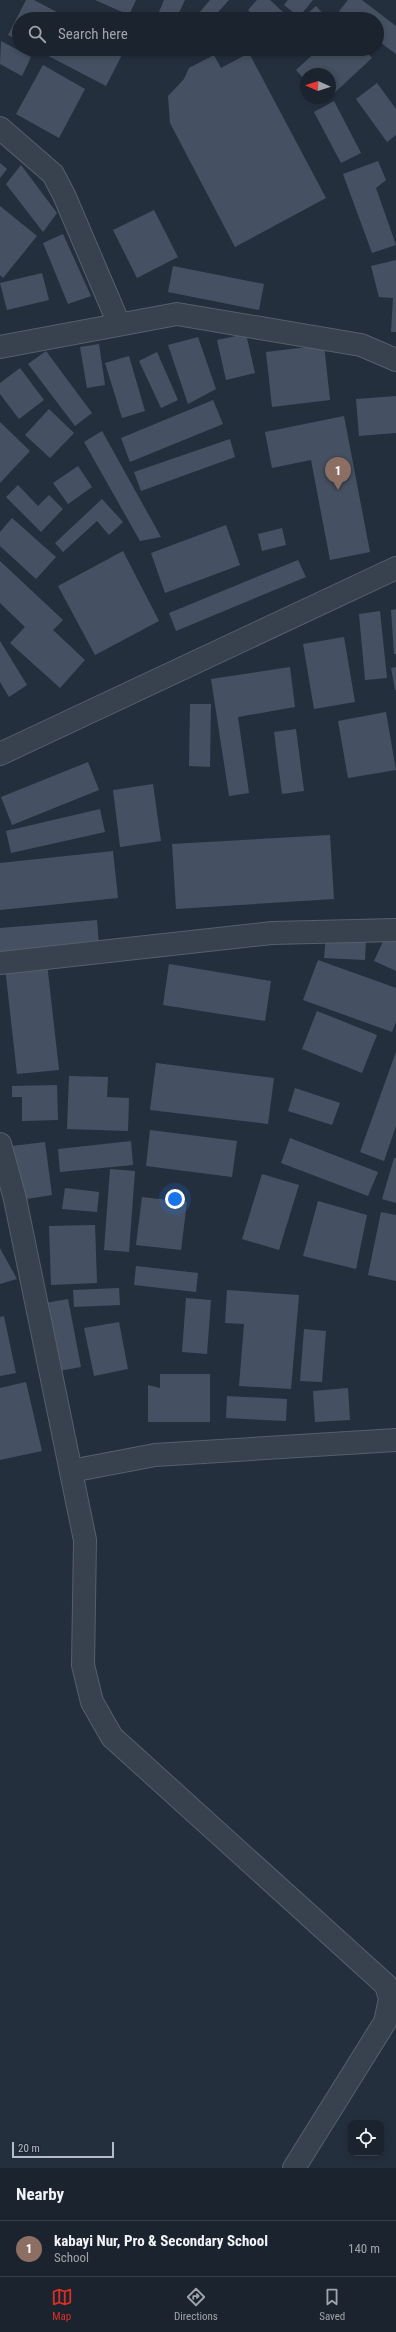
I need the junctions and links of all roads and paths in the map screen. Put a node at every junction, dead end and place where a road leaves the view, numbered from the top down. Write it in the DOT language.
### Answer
graph roads {
  1 [pos="0,128"];
  2 [pos="119,324"];
  3 [pos="0,347"];
  4 [pos="396,360"];
  5 [pos="396,568"];
  6 [pos="0,754"];
  7 [pos="396,930"];
  8 [pos="0,963"];
  9 [pos="0,1144"];
  10 [pos="396,1440"];
  11 [pos="71,1471"];
  12 [pos="294,2168"];
  1 -- 2 [label="street"];
  2 -- 3 [label="street"];
  2 -- 4 [label="street"];
  5 -- 6 [label="street"];
  7 -- 8 [label="street"];
  9 -- 11 [label="street"];
  10 -- 11 [label="street"];
  11 -- 12 [label="street"];
}
